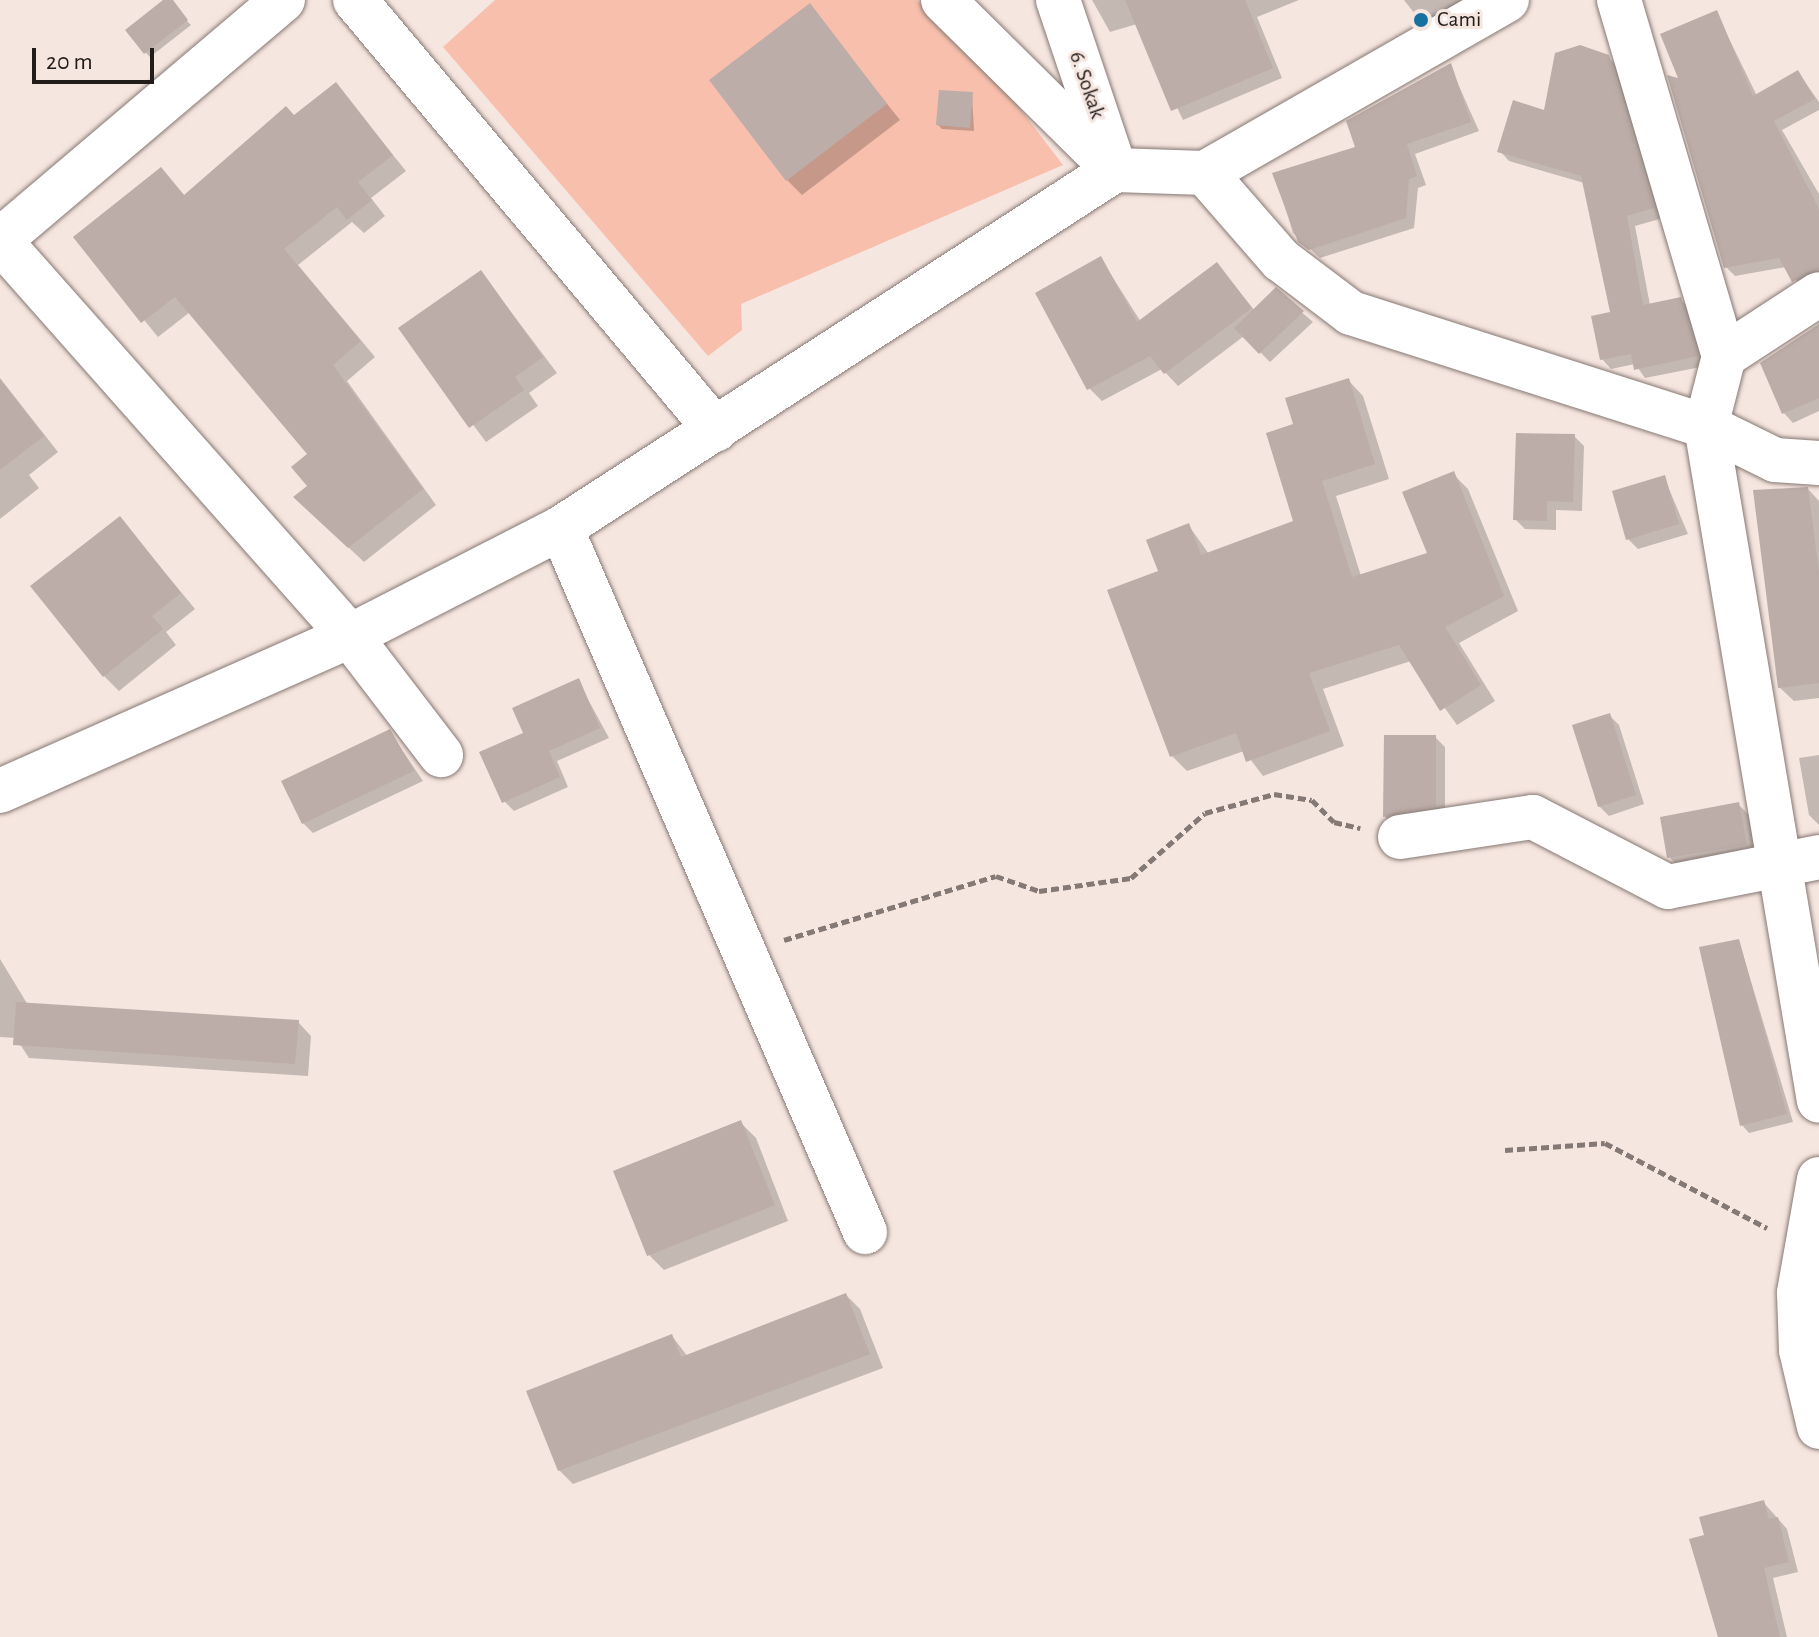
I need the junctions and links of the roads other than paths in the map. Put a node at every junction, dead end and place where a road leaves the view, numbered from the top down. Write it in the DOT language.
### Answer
graph roads {
  1 [pos="283,0"];
  2 [pos="355,0"];
  3 [pos="943,0"];
  4 [pos="1058,0"];
  5 [pos="1507,0"];
  6 [pos="1619,0"];
  7 [pos="1115,170"];
  8 [pos="1205,173"];
  9 [pos="0,240"];
  10 [pos="1819,294"];
  11 [pos="1724,356"];
  12 [pos="1706,426"];
  13 [pos="716,430"];
  14 [pos="1819,463"];
  15 [pos="561,528"];
  16 [pos="350,636"];
  17 [pos="441,755"];
  18 [pos="1,787"];
  19 [pos="1400,837"];
  20 [pos="1800,862"];
  21 [pos="1819,1101"];
  22 [pos="1819,1179"];
  23 [pos="865,1232"];
  24 [pos="1819,1427"];
  1 -- 9 [label="street"];
  2 -- 13 [label="street"];
  3 -- 7 [label="street"];
  4 -- 7 [label="street, 6. Sokak"];
  5 -- 8 [label="street"];
  6 -- 11 [label="street"];
  7 -- 8 [label="street"];
  7 -- 13 [label="street"];
  8 -- 12 [label="street"];
  9 -- 16 [label="street"];
  10 -- 11 [label="street"];
  11 -- 12 [label="street"];
  12 -- 14 [label="street"];
  12 -- 20 [label="street"];
  13 -- 15 [label="street"];
  15 -- 16 [label="street"];
  15 -- 23 [label="street"];
  16 -- 17 [label="street"];
  16 -- 18 [label="street"];
  19 -- 20 [label="street"];
  20 -- 21 [label="street"];
  22 -- 24 [label="street"];
}
